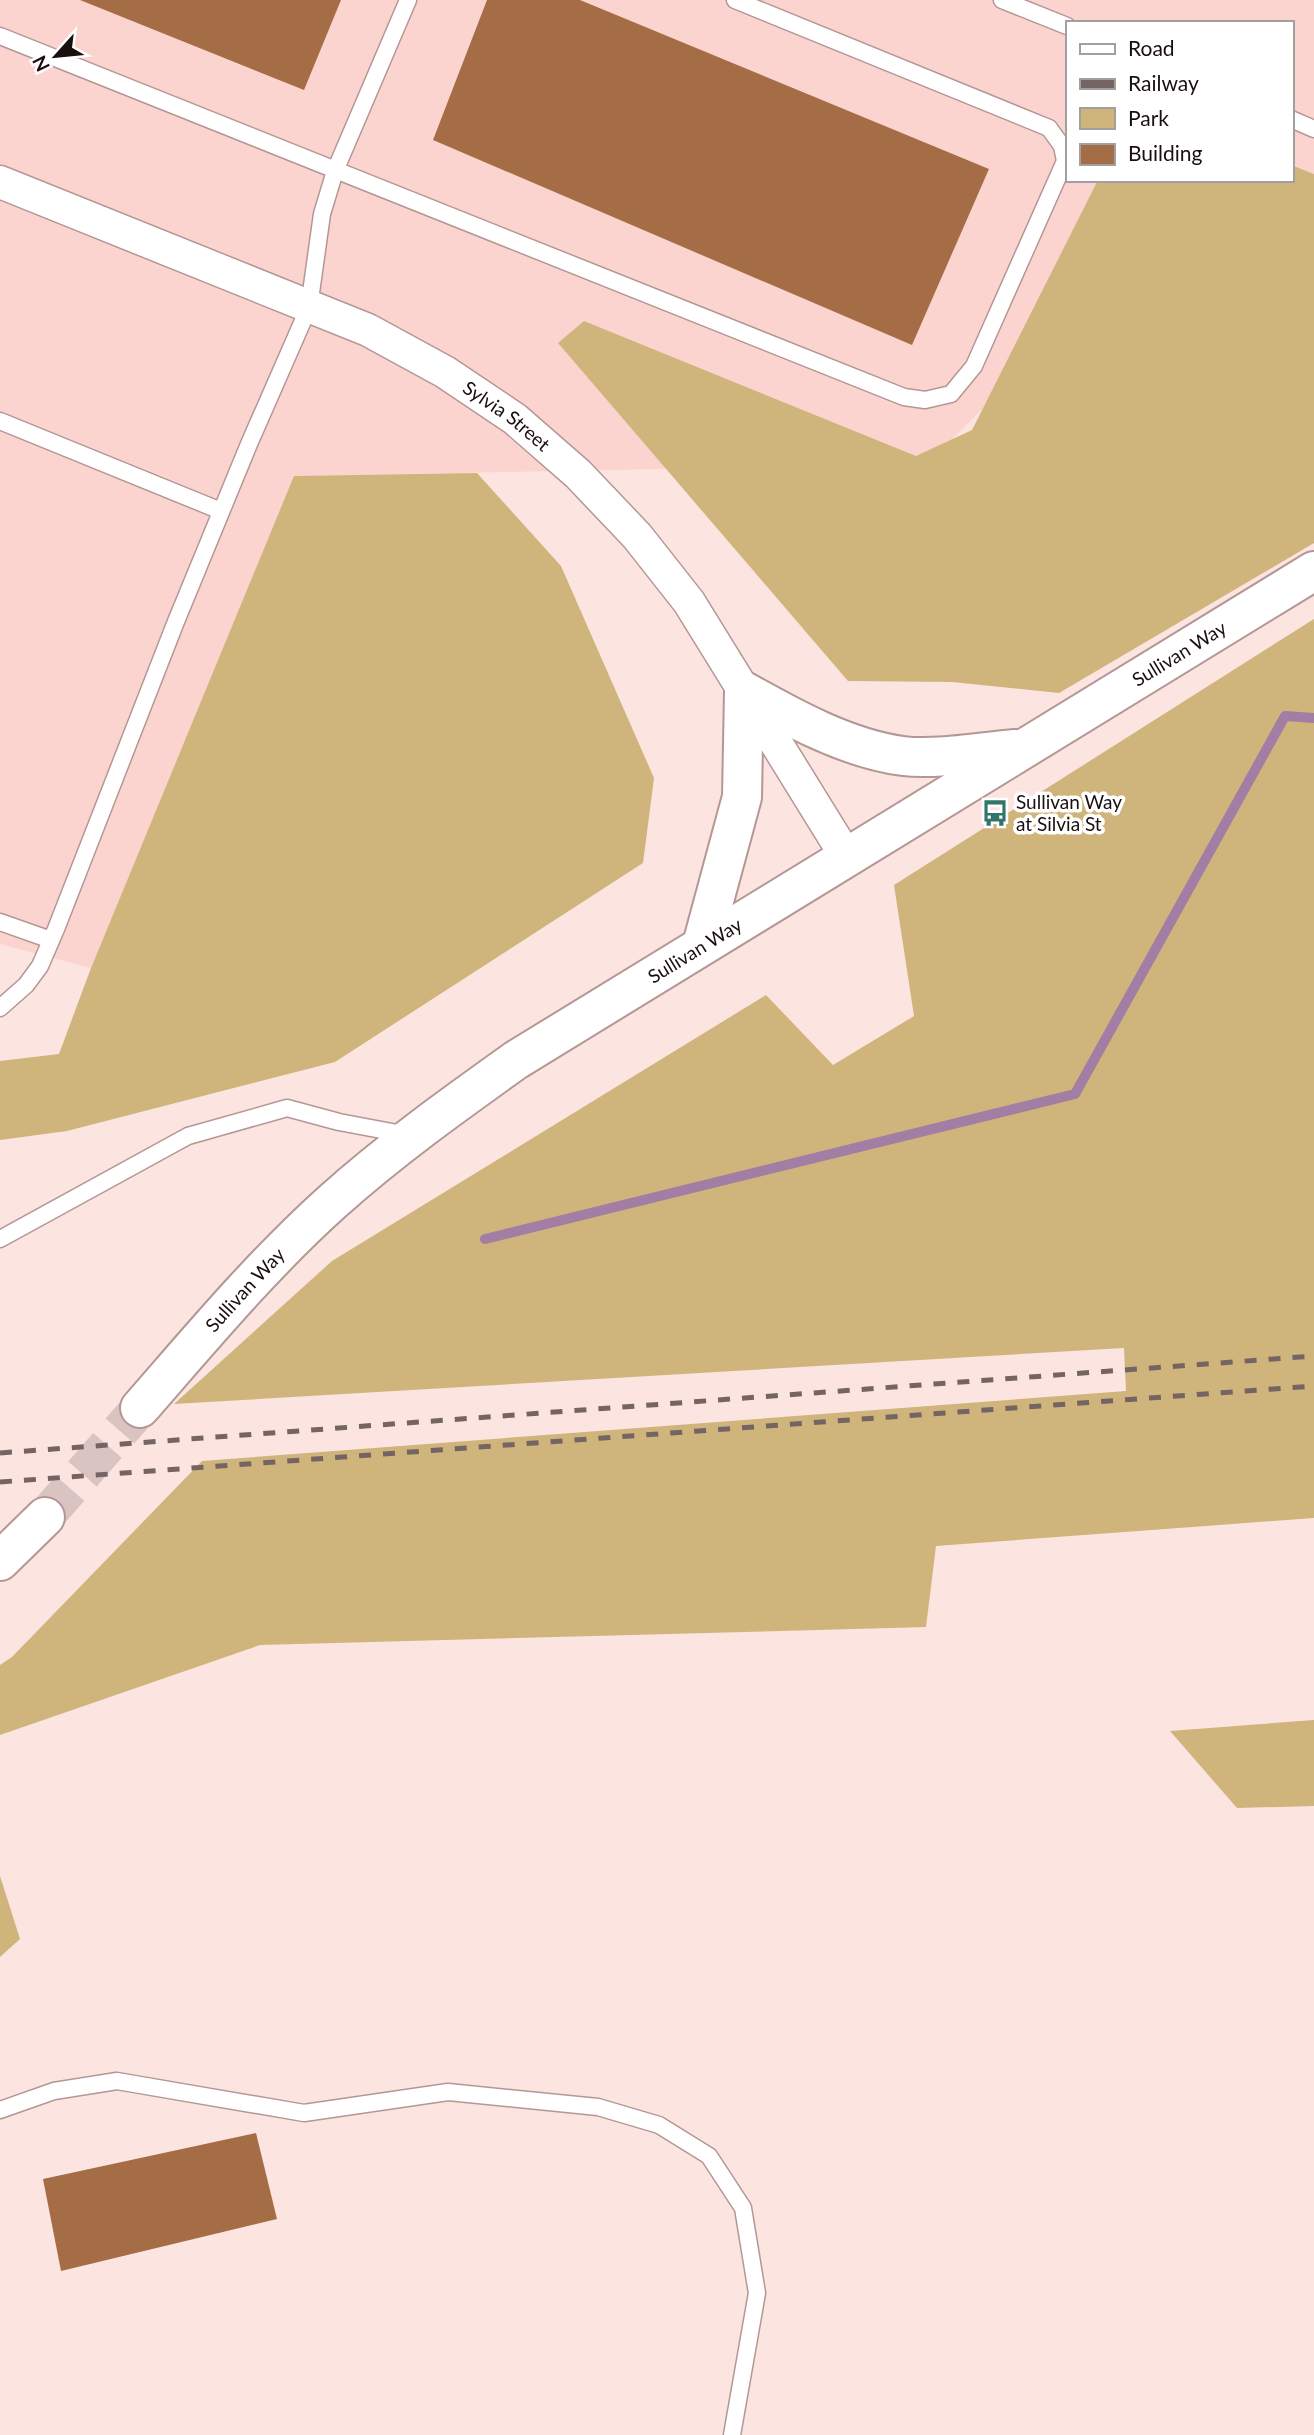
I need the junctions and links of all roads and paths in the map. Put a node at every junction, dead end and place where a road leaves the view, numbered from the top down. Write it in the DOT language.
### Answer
graph roads {
  1 [pos="408,0"];
  2 [pos="735,0"];
  3 [pos="1002,0"];
  4 [pos="1066,26"];
  5 [pos="0,36"];
  6 [pos="1293,120"];
  7 [pos="1314,128"];
  8 [pos="335,171"];
  9 [pos="0,182"];
  10 [pos="309,307"];
  11 [pos="0,421"];
  12 [pos="222,511"];
  13 [pos="1314,571"];
  14 [pos="744,691"];
  15 [pos="1023,748"];
  16 [pos="846,856"];
  17 [pos="0,922"];
  18 [pos="51,940"];
  19 [pos="702,945"];
  20 [pos="0,1008"];
  21 [pos="410,1136"];
  22 [pos="0,1239"];
  23 [pos="140,1408"];
  24 [pos="44,1517"];
  25 [pos="0,1561"];
  26 [pos="0,2110"];
  27 [pos="732,2435"];
  1 -- 8 [label="lane"];
  2 -- 8 [label="lane"];
  3 -- 4 [label="lane"];
  5 -- 8 [label="lane"];
  6 -- 7 [label="lane"];
  8 -- 10 [label="lane"];
  9 -- 10 [label="street, Sylvia Street"];
  10 -- 12 [label="lane"];
  10 -- 14 [label="street, Sylvia Street"];
  11 -- 12 [label="lane"];
  12 -- 18 [label="lane"];
  13 -- 15 [label="main road, Sullivan Way"];
  14 -- 15 [label="main road"];
  14 -- 16 [label="street, Sylvia Street"];
  14 -- 19 [label="main road"];
  15 -- 16 [label="main road, Sullivan Way"];
  16 -- 19 [label="main road, Sullivan Way"];
  17 -- 18 [label="lane"];
  18 -- 20 [label="lane"];
  19 -- 21 [label="main road, Sullivan Way"];
  21 -- 22 [label="lane"];
  21 -- 23 [label="main road, Sullivan Way"];
  24 -- 25 [label="main road"];
  26 -- 27 [label="lane"];
}
